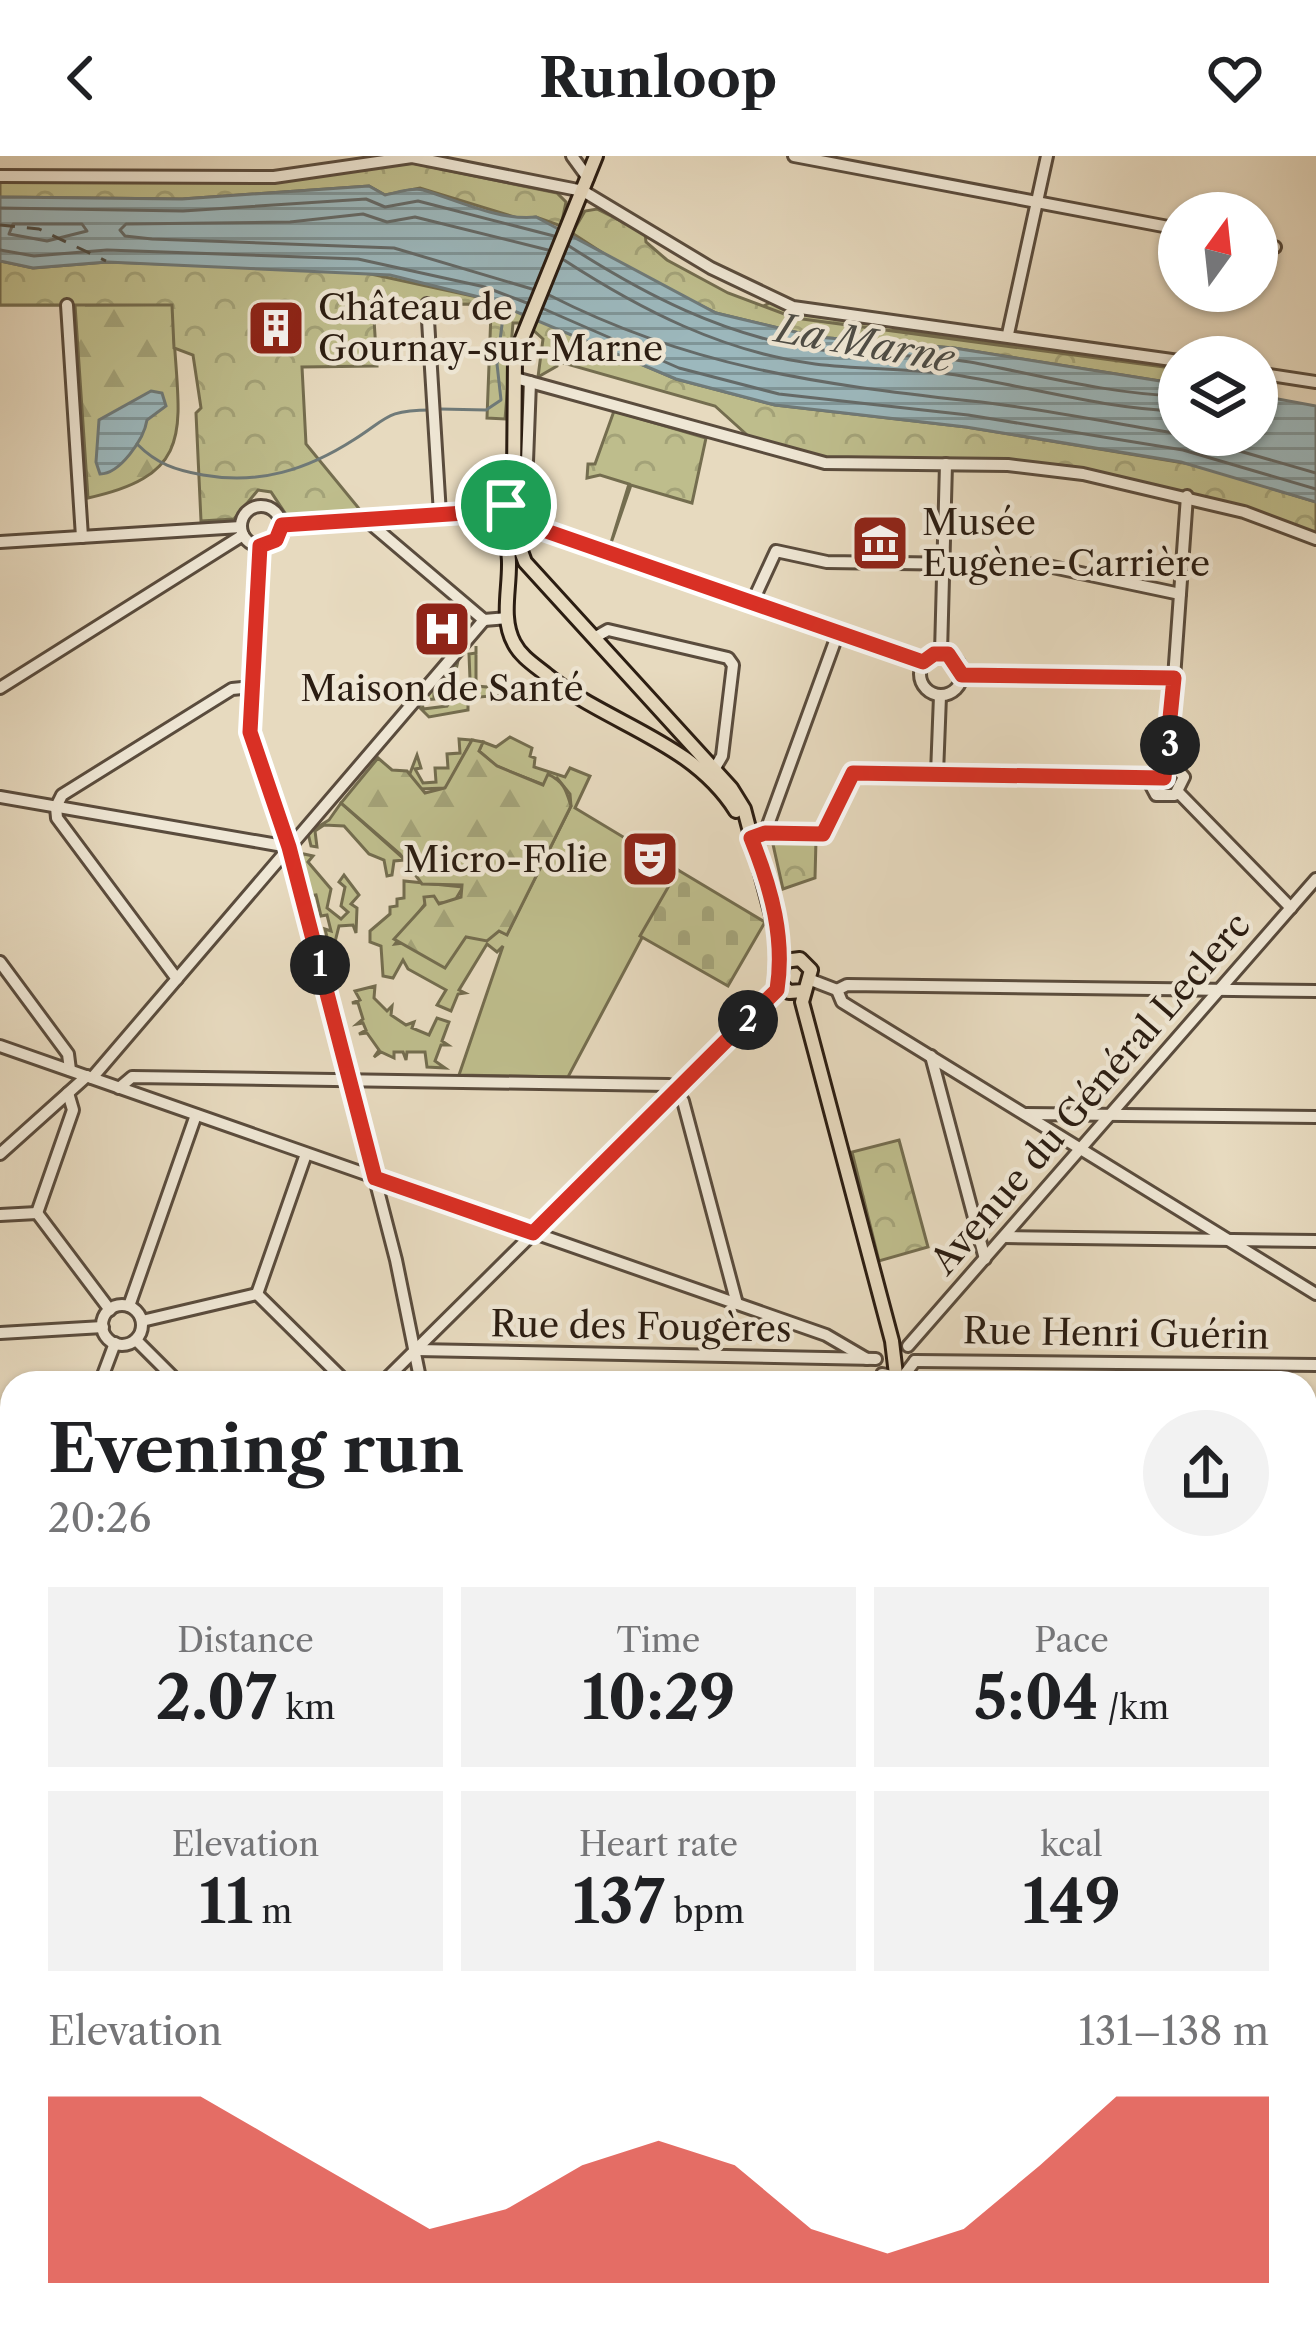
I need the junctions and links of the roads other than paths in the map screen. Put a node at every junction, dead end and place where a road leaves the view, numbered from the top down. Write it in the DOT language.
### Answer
graph roads {
  1 [pos="572,156"];
  2 [pos="794,156"];
  3 [pos="1047,156"];
  4 [pos="590,173"];
  5 [pos="0,176"];
  6 [pos="1037,201"];
  7 [pos="1158,225"];
  8 [pos="67,304"];
  9 [pos="427,304"];
  10 [pos="1008,334"];
  11 [pos="520,344"];
  12 [pos="1158,358"];
  13 [pos="1278,376"];
  14 [pos="525,381"];
  15 [pos="1316,382"];
  16 [pos="946,464"];
  17 [pos="1187,496"];
  18 [pos="480,512"];
  19 [pos="440,514"];
  20 [pos="517,515"];
  21 [pos="365,519"];
  22 [pos="282,525"];
  23 [pos="500,528"];
  24 [pos="242,531"];
  25 [pos="82,537"];
  26 [pos="1316,539"];
  27 [pos="0,542"];
  28 [pos="260,546"];
  29 [pos="944,562"];
  30 [pos="1180,594"];
  31 [pos="752,603"];
  32 [pos="508,618"];
  33 [pos="484,620"];
  34 [pos="838,633"];
  35 [pos="594,638"];
  36 [pos="941,653"];
  37 [pos="923,662"];
  38 [pos="962,675"];
  39 [pos="1174,678"];
  40 [pos="252,687"];
  41 [pos="0,688"];
  42 [pos="940,696"];
  43 [pos="674,725"];
  44 [pos="662,743"];
  45 [pos="687,757"];
  46 [pos="704,757"];
  47 [pos="1169,760"];
  48 [pos="714,774"];
  49 [pos="937,775"];
  50 [pos="1147,778"];
  51 [pos="1178,792"];
  52 [pos="0,797"];
  53 [pos="56,807"];
  54 [pos="758,836"];
  55 [pos="289,847"];
  56 [pos="1316,879"];
  57 [pos="1292,908"];
  58 [pos="789,960"];
  59 [pos="0,962"];
  60 [pos="177,980"];
  61 [pos="779,983"];
  62 [pos="837,990"];
  63 [pos="1219,990"];
  64 [pos="1316,991"];
  65 [pos="802,992"];
  66 [pos="0,1046"];
  67 [pos="931,1056"];
  68 [pos="70,1070"];
  69 [pos="90,1077"];
  70 [pos="350,1080"];
  71 [pos="125,1090"];
  72 [pos="677,1090"];
  73 [pos="68,1093"];
  74 [pos="1024,1114"];
  75 [pos="1112,1114"];
  76 [pos="196,1115"];
  77 [pos="1316,1117"];
  78 [pos="1081,1149"];
  79 [pos="0,1154"];
  80 [pos="306,1154"];
  81 [pos="375,1178"];
  82 [pos="37,1214"];
  83 [pos="0,1215"];
  84 [pos="533,1233"];
  85 [pos="1005,1237"];
  86 [pos="1228,1240"];
  87 [pos="1316,1241"];
  88 [pos="985,1259"];
  89 [pos="257,1294"];
  90 [pos="1316,1294"];
  91 [pos="737,1304"];
  92 [pos="128,1306"];
  93 [pos="110,1310"];
  94 [pos="142,1321"];
  95 [pos="103,1327"];
  96 [pos="0,1333"];
  97 [pos="136,1340"];
  98 [pos="892,1341"];
  99 [pos="115,1343"];
  100 [pos="908,1346"];
  101 [pos="416,1349"];
  102 [pos="872,1359"];
  103 [pos="915,1361"];
  104 [pos="1316,1365"];
  105 [pos="104,1371"];
  106 [pos="167,1371"];
  107 [pos="335,1371"];
  108 [pos="394,1371"];
  109 [pos="420,1371"];
  110 [pos="882,1371"];
  111 [pos="890,1371"];
  112 [pos="911,1371"];
  1 -- 4 [label="street"];
  2 -- 6 [label="street"];
  3 -- 6 [label="street"];
  4 -- 5 [label="street"];
  4 -- 10 [label="street"];
  4 -- 11 [label="main road"];
  6 -- 7 [label="street"];
  6 -- 10 [label="street"];
  8 -- 25 [label="street"];
  9 -- 19 [label="street"];
  10 -- 12 [label="street"];
  11 -- 14 [label="main road"];
  11 -- 20 [label="main road"];
  13 -- 15 [label="street"];
  14 -- 16 [label="street"];
  14 -- 20 [label="main road"];
  16 -- 17 [label="street"];
  16 -- 29 [label="street"];
  17 -- 26 [label="street"];
  17 -- 30 [label="street"];
  18 -- 19 [label="street"];
  18 -- 20 [label="street"];
  18 -- 23 [label="street"];
  19 -- 21 [label="street"];
  20 -- 23 [label="main road"];
  20 -- 23 [label="main road"];
  20 -- 31 [label="street"];
  20 -- 35 [label="main road"];
  21 -- 22 [label="street"];
  21 -- 33 [label="street"];
  22 -- 24 [label="street"];
  22 -- 28 [label="street"];
  23 -- 32 [label="main road"];
  24 -- 25 [label="street"];
  24 -- 28 [label="street"];
  24 -- 41 [label="street"];
  25 -- 27 [label="street"];
  28 -- 40 [label="street"];
  29 -- 30 [label="street"];
  29 -- 31 [label="street"];
  29 -- 36 [label="street"];
  30 -- 39 [label="street"];
  31 -- 34 [label="street"];
  32 -- 33 [label="street"];
  32 -- 44 [label="main road"];
  33 -- 55 [label="street"];
  34 -- 37 [label="street"];
  34 -- 54 [label="street"];
  35 -- 43 [label="main road"];
  35 -- 48 [label="street"];
  36 -- 37 [label="street"];
  36 -- 38 [label="street"];
  37 -- 42 [label="street"];
  38 -- 39 [label="street"];
  38 -- 42 [label="street"];
  39 -- 47 [label="street"];
  40 -- 53 [label="street"];
  40 -- 55 [label="street"];
  42 -- 49 [label="street"];
  43 -- 44 [label="main road"];
  43 -- 46 [label="main road"];
  44 -- 45 [label="main road"];
  45 -- 46 [label="street"];
  45 -- 48 [label="main road"];
  46 -- 48 [label="main road"];
  47 -- 50 [label="street"];
  47 -- 51 [label="street"];
  48 -- 54 [label="main road"];
  49 -- 50 [label="street"];
  49 -- 54 [label="street"];
  50 -- 51 [label="street"];
  51 -- 57 [label="street"];
  52 -- 53 [label="street"];
  53 -- 55 [label="street"];
  53 -- 60 [label="street"];
  54 -- 58 [label="main road"];
  55 -- 60 [label="street"];
  55 -- 70 [label="street"];
  56 -- 57 [label="street, Avenue du Général Leclerc"];
  57 -- 63 [label="street, Avenue du Général Leclerc"];
  58 -- 61 [label="main road"];
  58 -- 65 [label="main road"];
  59 -- 68 [label="street"];
  60 -- 69 [label="street"];
  61 -- 65 [label="main road"];
  61 -- 72 [label="street"];
  62 -- 63 [label="street"];
  62 -- 65 [label="street"];
  62 -- 67 [label="street"];
  63 -- 64 [label="street"];
  63 -- 75 [label="street, Avenue du Général Leclerc"];
  65 -- 98 [label="main road"];
  66 -- 68 [label="street"];
  67 -- 74 [label="street"];
  67 -- 88 [label="street"];
  68 -- 69 [label="street"];
  69 -- 71 [label="street"];
  69 -- 73 [label="street"];
  70 -- 71 [label="street"];
  70 -- 72 [label="street"];
  70 -- 81 [label="street"];
  71 -- 76 [label="street"];
  72 -- 84 [label="street"];
  72 -- 91 [label="street"];
  73 -- 79 [label="street"];
  73 -- 82 [label="street"];
  74 -- 75 [label="street"];
  74 -- 78 [label="street"];
  75 -- 77 [label="street"];
  75 -- 78 [label="street, Avenue du Général Leclerc"];
  76 -- 80 [label="street"];
  76 -- 92 [label="street"];
  78 -- 85 [label="street, Avenue du Général Leclerc"];
  78 -- 86 [label="street"];
  80 -- 81 [label="street"];
  80 -- 89 [label="street"];
  81 -- 84 [label="street"];
  81 -- 101 [label="street"];
  82 -- 83 [label="street"];
  82 -- 93 [label="street"];
  84 -- 91 [label="street"];
  84 -- 101 [label="street"];
  85 -- 86 [label="street"];
  85 -- 88 [label="street, Avenue du Général Leclerc"];
  86 -- 87 [label="street"];
  86 -- 90 [label="street"];
  88 -- 100 [label="street, Avenue du Général Leclerc"];
  89 -- 94 [label="street"];
  89 -- 107 [label="street"];
  91 -- 102 [label="street"];
  92 -- 93 [label="street"];
  92 -- 94 [label="street"];
  93 -- 95 [label="street"];
  94 -- 97 [label="street"];
  95 -- 96 [label="street"];
  95 -- 99 [label="street"];
  97 -- 99 [label="street"];
  97 -- 106 [label="street"];
  98 -- 100 [label="street"];
  98 -- 102 [label="street"];
  98 -- 111 [label="main road"];
  99 -- 105 [label="street"];
  100 -- 103 [label="street"];
  101 -- 102 [label="street, Rue des Fougères"];
  101 -- 108 [label="street"];
  101 -- 109 [label="street"];
  102 -- 110 [label="street"];
  103 -- 104 [label="street, Rue Henri Guérin"];
  103 -- 112 [label="street"];
}
